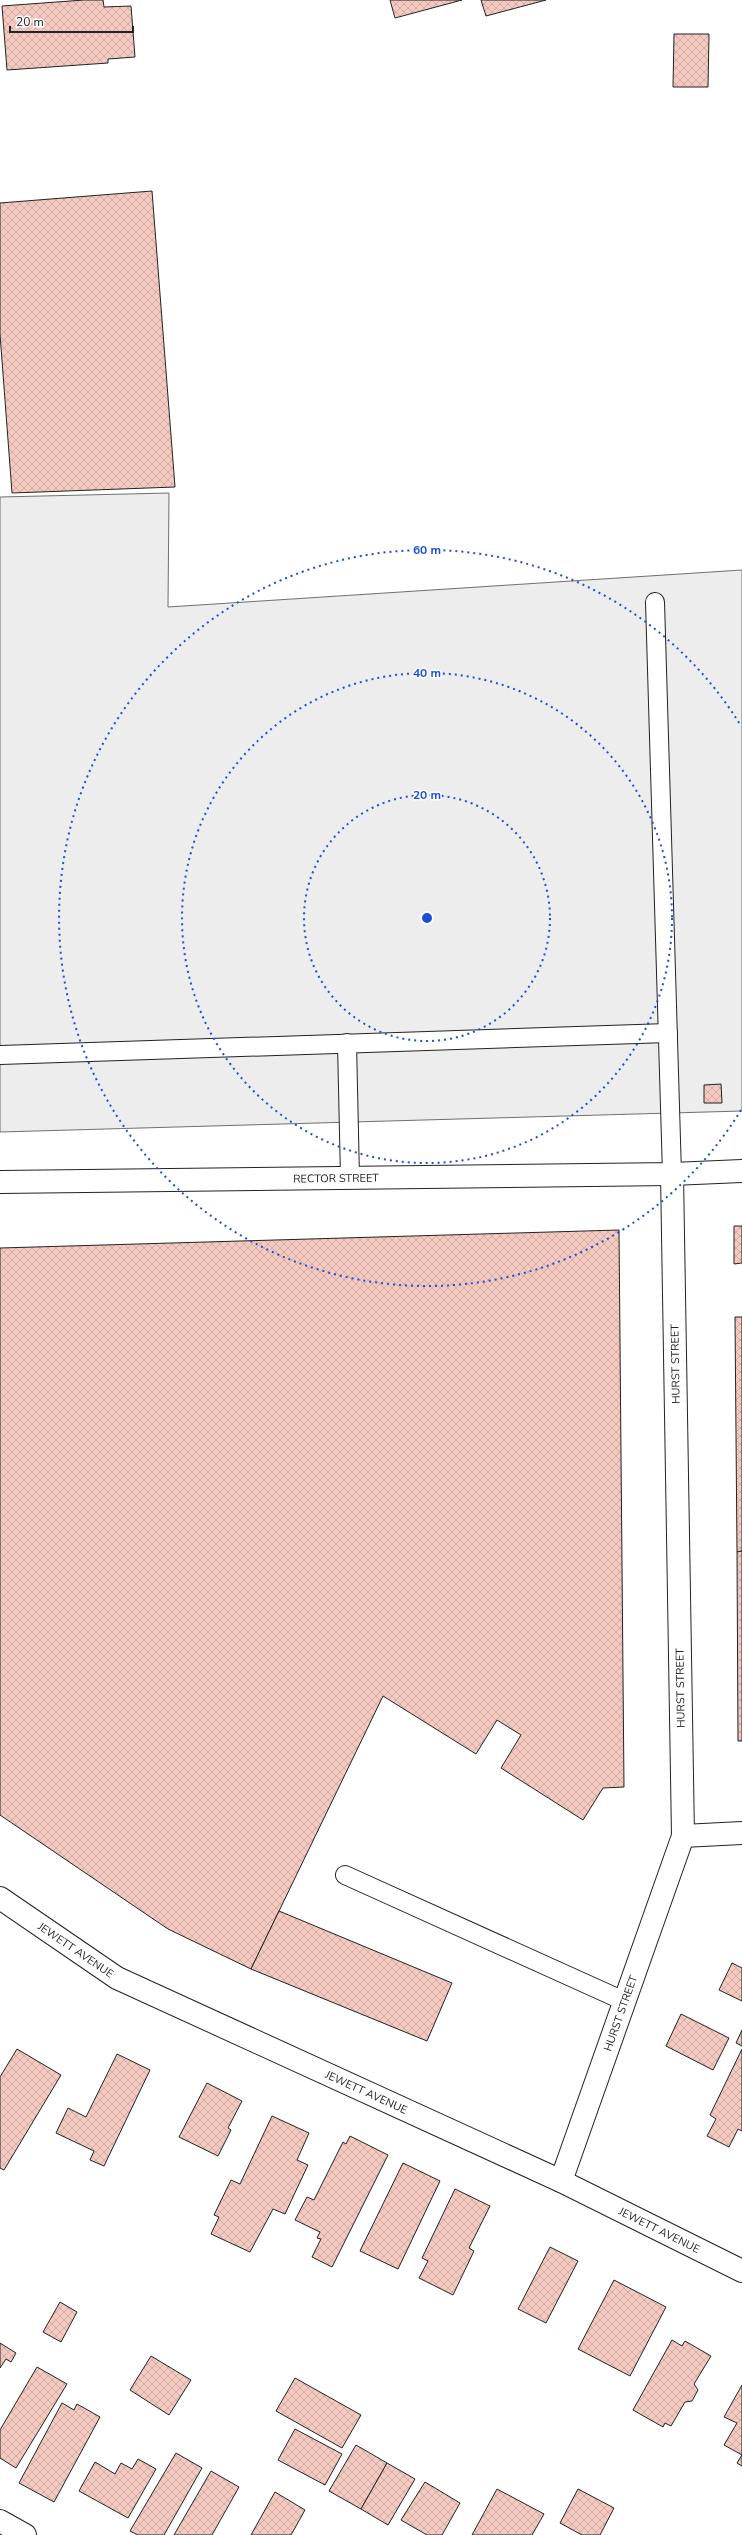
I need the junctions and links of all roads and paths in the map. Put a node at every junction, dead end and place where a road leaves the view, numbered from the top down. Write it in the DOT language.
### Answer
graph roads {
  1 [pos="655,602"];
  2 [pos="668,1033"];
  3 [pos="347,1043"];
  4 [pos="0,1055"];
  5 [pos="742,1171"];
  6 [pos="672,1174"];
  7 [pos="350,1178"];
  8 [pos="0,1182"];
  9 [pos="742,1834"];
  10 [pos="682,1836"];
  11 [pos="345,1875"];
  12 [pos="0,1898"];
  13 [pos="624,2001"];
  14 [pos="561,2181"];
  15 [pos="742,2271"];
  16 [pos="0,2521"];
  17 [pos="25,2535"];
  1 -- 2 [label="lane"];
  2 -- 3 [label="lane"];
  2 -- 6 [label="lane"];
  3 -- 4 [label="lane"];
  3 -- 7 [label="lane"];
  5 -- 6 [label="street, RECTOR STREET"];
  6 -- 7 [label="street, RECTOR STREET"];
  6 -- 10 [label="street, HURST STREET"];
  7 -- 8 [label="street, RECTOR STREET"];
  9 -- 10 [label="street"];
  10 -- 13 [label="street, HURST STREET"];
  11 -- 13 [label="lane"];
  12 -- 14 [label="street, JEWETT AVENUE"];
  13 -- 14 [label="street, HURST STREET"];
  14 -- 15 [label="street, JEWETT AVENUE"];
  16 -- 17 [label="street"];
}
